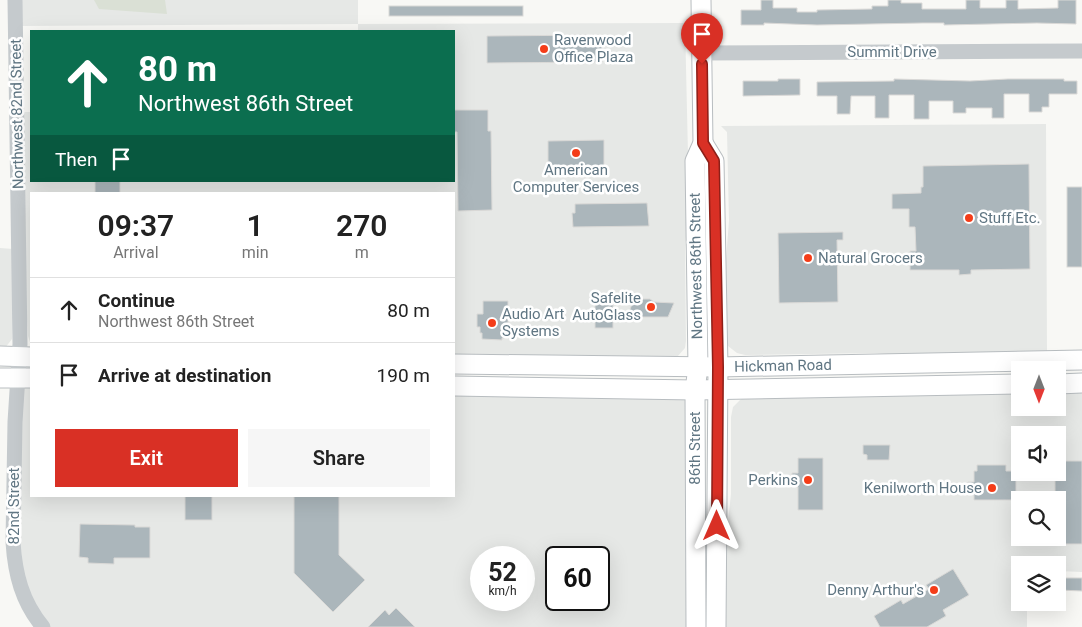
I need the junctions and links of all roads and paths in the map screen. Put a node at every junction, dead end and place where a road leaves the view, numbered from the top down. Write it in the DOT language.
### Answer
graph roads {
  1 [pos="15,0"];
  2 [pos="701,0"];
  3 [pos="1082,51"];
  4 [pos="702,53"];
  5 [pos="703,143"];
  6 [pos="0,356"];
  7 [pos="25,356"];
  8 [pos="1082,360"];
  9 [pos="455,364"];
  10 [pos="698,367"];
  11 [pos="718,367"];
  12 [pos="17,378"];
  13 [pos="1082,383"];
  14 [pos="1011,384"];
  15 [pos="1066,384"];
  16 [pos="455,386"];
  17 [pos="717,389"];
  18 [pos="695,390"];
  19 [pos="40,626"];
  20 [pos="696,627"];
  21 [pos="716,627"];
  1 -- 7 [label="street, Northwest 82nd Street"];
  2 -- 4 [label="main road, Northwest 86th Street"];
  3 -- 4 [label="street, Summit Drive"];
  4 -- 5 [label="main road, Northwest 86th Street"];
  5 -- 10 [label="main road, Northwest 86th Street"];
  5 -- 11 [label="main road, Northwest 86th Street"];
  6 -- 7 [label="main road"];
  7 -- 12 [label="street, Northwest 82nd Street"];
  8 -- 11 [label="main road, Hickman Road"];
  9 -- 10 [label="main road, Hickman Road"];
  10 -- 11 [label="main road, Hickman Road"];
  10 -- 18 [label="main road, Northwest 86th Street"];
  11 -- 17 [label="main road, Northwest 86th Street"];
  12 -- 19 [label="street, 82nd Street"];
  13 -- 15 [label="main road"];
  14 -- 17 [label="main road, Hickman Road"];
  16 -- 18 [label="main road, Hickman Road"];
  17 -- 18 [label="main road, Hickman Road"];
  17 -- 21 [label="main road, 86th Street"];
  18 -- 20 [label="main road, 86th Street"];
}
